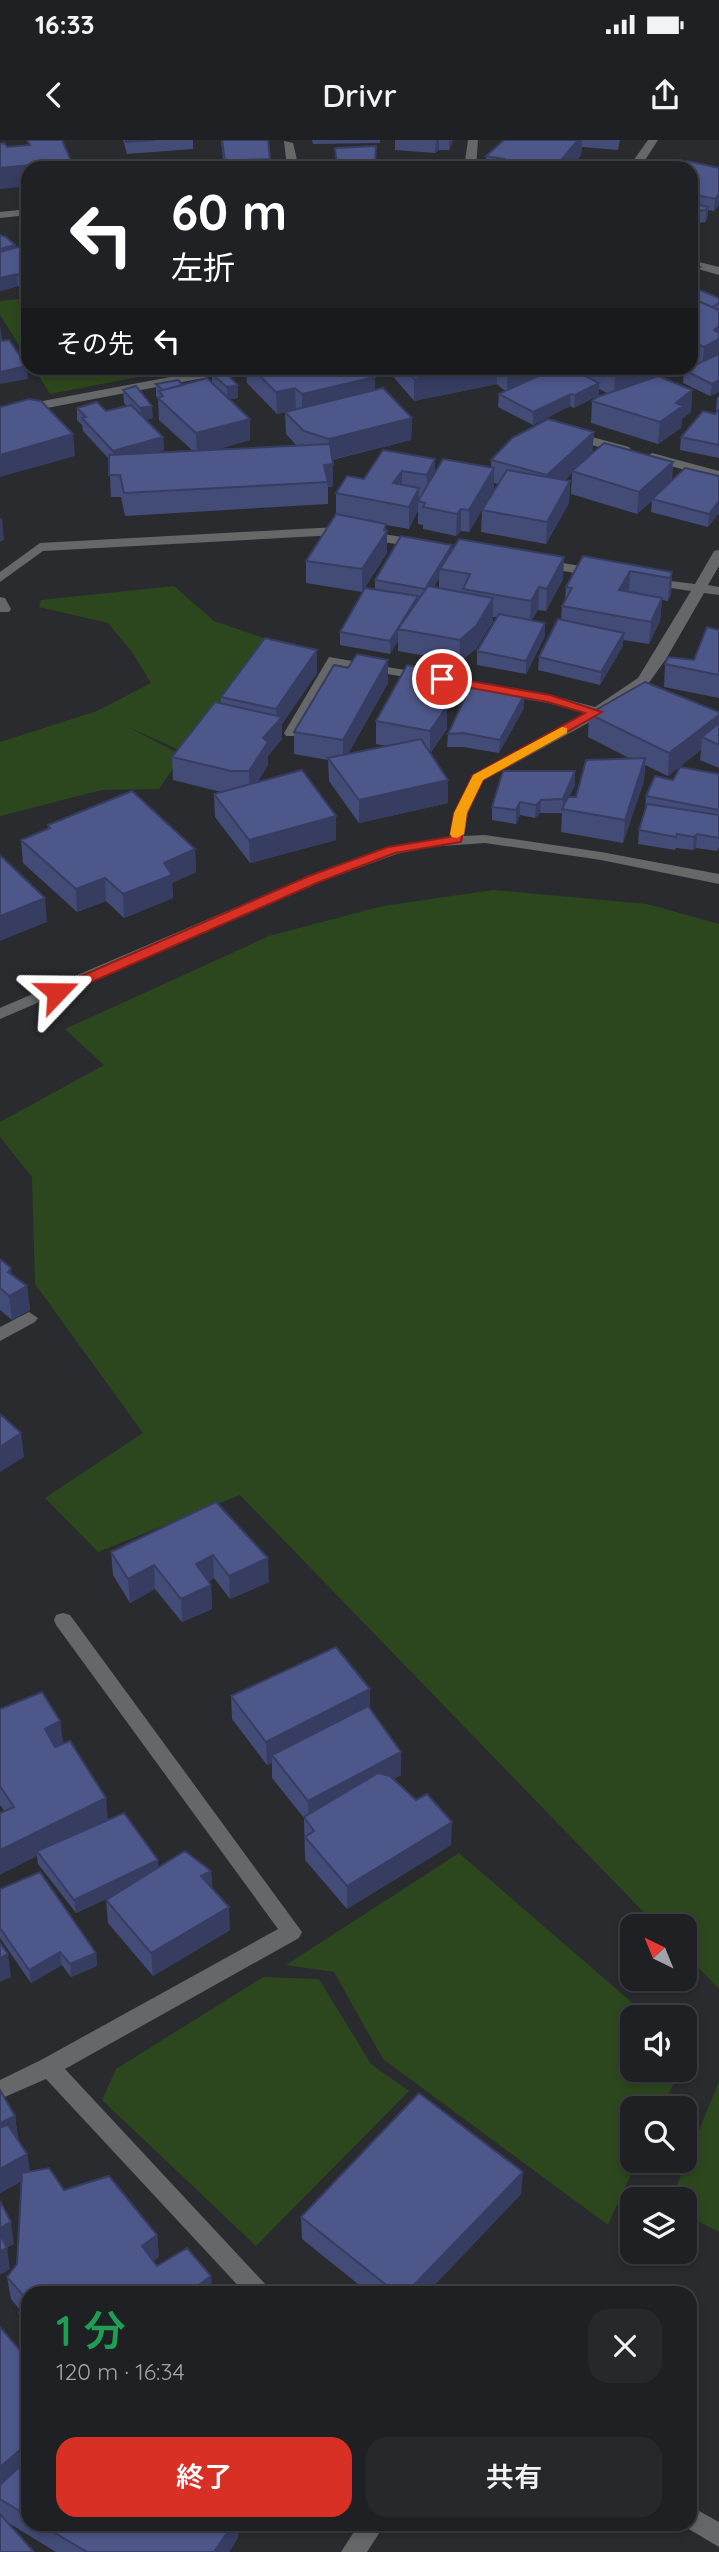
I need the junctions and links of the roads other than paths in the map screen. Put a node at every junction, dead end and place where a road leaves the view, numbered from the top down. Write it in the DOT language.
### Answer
graph roads {
  1 [pos="473,140"];
  2 [pos="653,140"];
  3 [pos="288,143"];
  4 [pos="292,161"];
  5 [pos="471,161"];
  6 [pos="639,161"];
  7 [pos="21,213"];
  8 [pos="0,215"];
  9 [pos="698,265"];
  10 [pos="719,271"];
  11 [pos="198,375"];
  12 [pos="0,413"];
  13 [pos="578,437"];
  14 [pos="719,475"];
  15 [pos="430,546"];
  16 [pos="719,554"];
  17 [pos="524,561"];
  18 [pos="0,578"];
  19 [pos="698,589"];
  20 [pos="719,591"];
  21 [pos="596,712"];
  22 [pos="291,733"];
  23 [pos="456,840"];
  24 [pos="719,879"];
  25 [pos="0,1014"];
  26 [pos="29,1318"];
  27 [pos="0,1335"];
  28 [pos="63,1620"];
  29 [pos="49,2067"];
  30 [pos="0,2090"];
  31 [pos="252,2286"];
  32 [pos="697,2521"];
  33 [pos="368,2531"];
  34 [pos="719,2535"];
  35 [pos="353,2552"];
  1 -- 5 [label="street"];
  2 -- 6 [label="street"];
  3 -- 4 [label="street"];
  7 -- 8 [label="street"];
  9 -- 10 [label="street"];
  11 -- 12 [label="street"];
  13 -- 14 [label="street"];
  15 -- 18 [label="street"];
  16 -- 19 [label="street"];
  17 -- 19 [label="street"];
  19 -- 20 [label="street"];
  19 -- 21 [label="street"];
  21 -- 22 [label="street"];
  21 -- 23 [label="street"];
  23 -- 24 [label="street"];
  23 -- 25 [label="street"];
  26 -- 27 [label="street"];
  28 -- 29 [label="street"];
  29 -- 30 [label="street"];
  29 -- 31 [label="street"];
  32 -- 34 [label="street"];
  33 -- 35 [label="street"];
}
